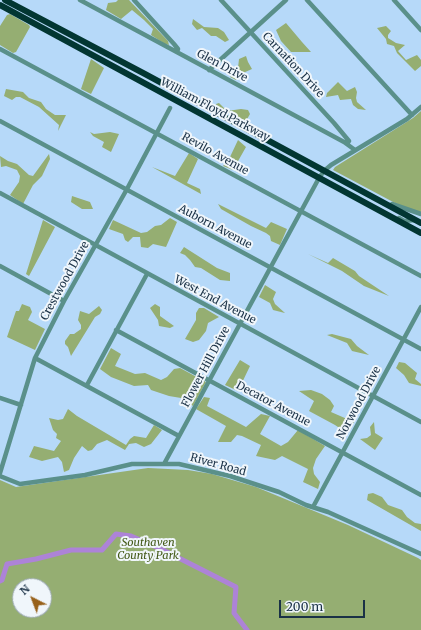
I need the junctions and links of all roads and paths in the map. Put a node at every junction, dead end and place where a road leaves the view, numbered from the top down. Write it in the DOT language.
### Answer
graph roads {
  1 [pos="80,0"];
  2 [pos="134,0"];
  3 [pos="221,0"];
  4 [pos="286,0"];
  5 [pos="307,0"];
  6 [pos="394,0"];
  7 [pos="7,1"];
  8 [pos="0,5"];
  9 [pos="421,30"];
  10 [pos="250,32"];
  11 [pos="0,49"];
  12 [pos="177,52"];
  13 [pos="209,70"];
  14 [pos="421,107"];
  15 [pos="170,108"];
  16 [pos="412,115"];
  17 [pos="0,121"];
  18 [pos="156,132"];
  19 [pos="347,144"];
  20 [pos="355,150"];
  21 [pos="322,174"];
  22 [pos="127,189"];
  23 [pos="0,193"];
  24 [pos="364,193"];
  25 [pos="360,200"];
  26 [pos="301,211"];
  27 [pos="421,214"];
  28 [pos="419,221"];
  29 [pos="421,233"];
  30 [pos="96,245"];
  31 [pos="0,266"];
  32 [pos="271,267"];
  33 [pos="147,274"];
  34 [pos="421,276"];
  35 [pos="64,301"];
  36 [pos="421,307"];
  37 [pos="240,324"];
  38 [pos="116,330"];
  39 [pos="403,340"];
  40 [pos="421,349"];
  41 [pos="35,358"];
  42 [pos="210,380"];
  43 [pos="87,385"];
  44 [pos="373,396"];
  45 [pos="0,398"];
  46 [pos="21,404"];
  47 [pos="421,422"];
  48 [pos="179,436"];
  49 [pos="343,452"];
  50 [pos="164,464"];
  51 [pos="0,475"];
  52 [pos="421,495"];
  53 [pos="313,507"];
  54 [pos="421,554"];
  1 -- 12 [label="street, Glen Drive"];
  2 -- 12 [label="street"];
  3 -- 10 [label="street, Carnation Drive"];
  4 -- 10 [label="street"];
  5 -- 16 [label="street"];
  6 -- 9 [label="street"];
  7 -- 21 [label="highway, William Floyd Parkway"];
  8 -- 21 [label="highway, William Floyd Parkway"];
  10 -- 13 [label="street"];
  10 -- 19 [label="street, Carnation Drive"];
  11 -- 18 [label="street, Revilo Avenue"];
  12 -- 13 [label="street, Glen Drive"];
  13 -- 19 [label="street, Glen Drive"];
  14 -- 16 [label="street"];
  15 -- 18 [label="street, Crestwood Drive"];
  16 -- 20 [label="street"];
  17 -- 22 [label="street, Auborn Avenue"];
  18 -- 22 [label="street, Crestwood Drive"];
  18 -- 26 [label="street, Revilo Avenue"];
  19 -- 20 [label="street, Glen Drive"];
  20 -- 21 [label="street"];
  21 -- 24 [label="highway, William Floyd Parkway"];
  21 -- 25 [label="highway, William Floyd Parkway"];
  21 -- 26 [label="street, Flower Hill Drive"];
  22 -- 30 [label="street, Crestwood Drive"];
  22 -- 32 [label="street, Auborn Avenue"];
  23 -- 30 [label="street, West End Avenue"];
  24 -- 27 [label="street"];
  24 -- 28 [label="highway, William Floyd Parkway"];
  25 -- 28 [label="street"];
  25 -- 29 [label="highway, William Floyd Parkway"];
  26 -- 32 [label="street, Flower Hill Drive"];
  26 -- 34 [label="street, Revilo Avenue"];
  30 -- 33 [label="street, West End Avenue"];
  30 -- 35 [label="street, Crestwood Drive"];
  31 -- 35 [label="street"];
  32 -- 37 [label="street, Flower Hill Drive"];
  32 -- 39 [label="street, Auborn Avenue"];
  33 -- 37 [label="street, West End Avenue"];
  33 -- 38 [label="street"];
  35 -- 41 [label="street, Crestwood Drive"];
  36 -- 39 [label="street, Norwood Drive"];
  37 -- 42 [label="street, Flower Hill Drive"];
  37 -- 44 [label="street, West End Avenue"];
  38 -- 42 [label="street, Decator Avenue"];
  38 -- 43 [label="street"];
  39 -- 40 [label="street, Auborn Avenue"];
  39 -- 44 [label="street, Norwood Drive"];
  41 -- 43 [label="street"];
  41 -- 46 [label="street, Crestwood Drive"];
  42 -- 48 [label="street, Flower Hill Drive"];
  42 -- 49 [label="street, Decator Avenue"];
  43 -- 48 [label="street"];
  44 -- 47 [label="street, West End Avenue"];
  44 -- 49 [label="street, Norwood Drive"];
  45 -- 46 [label="street"];
  46 -- 51 [label="street, Crestwood Drive"];
  48 -- 50 [label="street, Flower Hill Drive"];
  49 -- 52 [label="street, Decator Avenue"];
  49 -- 53 [label="street, Norwood Drive"];
  50 -- 51 [label="street, River Road"];
  50 -- 53 [label="street, River Road"];
  53 -- 54 [label="street, River Road"];
}
